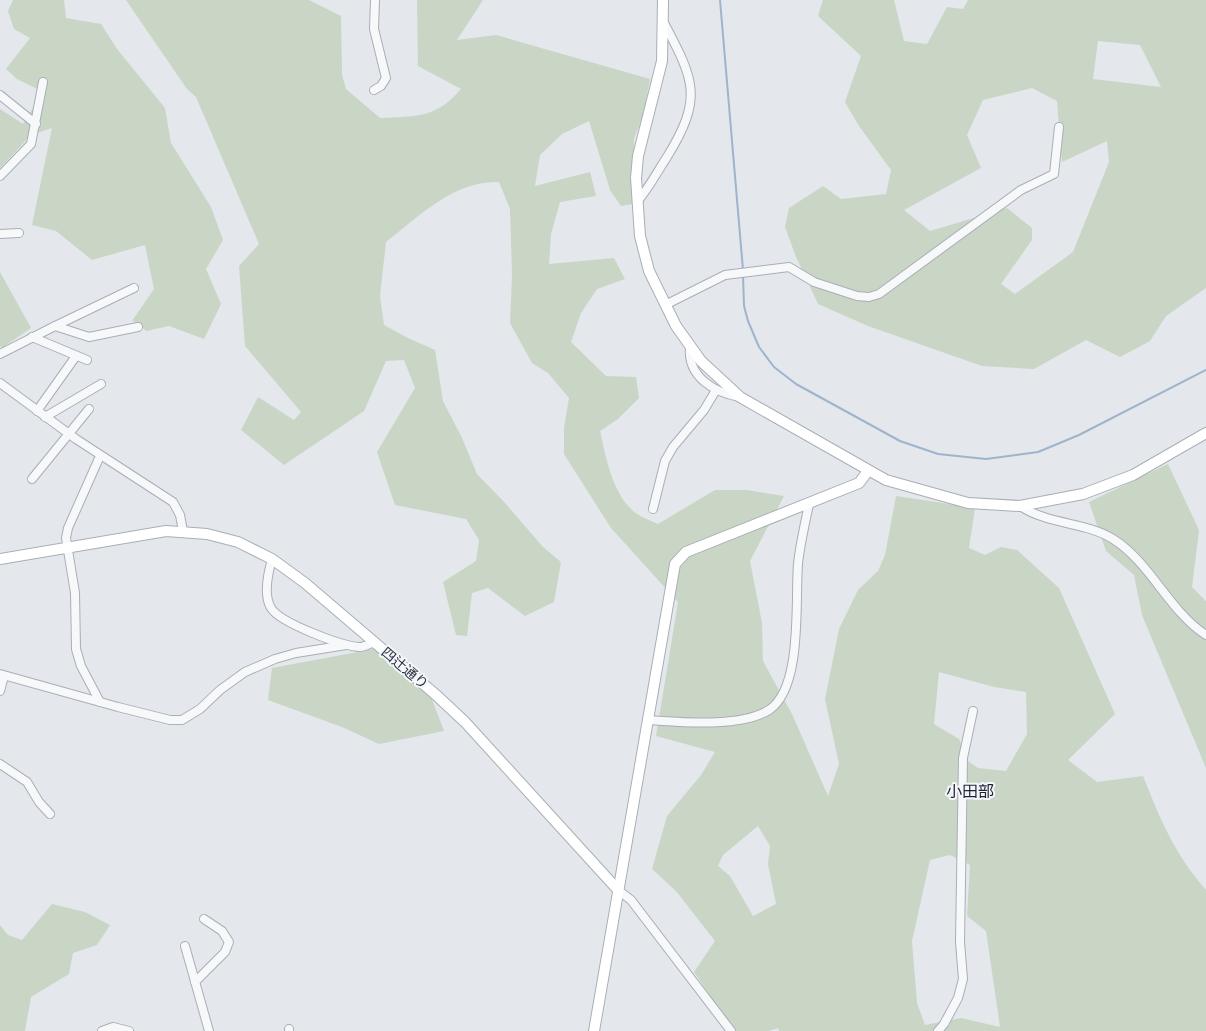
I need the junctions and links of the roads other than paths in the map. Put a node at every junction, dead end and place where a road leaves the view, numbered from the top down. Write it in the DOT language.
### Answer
graph roads {
  1 [pos="376,0"];
  2 [pos="663,0"];
  3 [pos="663,21"];
  4 [pos="43,82"];
  5 [pos="374,90"];
  6 [pos="0,95"];
  7 [pos="36,124"];
  8 [pos="1059,126"];
  9 [pos="0,176"];
  10 [pos="637,202"];
  11 [pos="19,233"];
  12 [pos="0,234"];
  13 [pos="134,288"];
  14 [pos="665,305"];
  15 [pos="54,326"];
  16 [pos="138,327"];
  17 [pos="32,337"];
  18 [pos="690,347"];
  19 [pos="0,354"];
  20 [pos="76,356"];
  21 [pos="87,360"];
  22 [pos="0,383"];
  23 [pos="101,384"];
  24 [pos="716,390"];
  25 [pos="740,397"];
  26 [pos="89,409"];
  27 [pos="37,411"];
  28 [pos="45,417"];
  29 [pos="1206,433"];
  30 [pos="68,434"];
  31 [pos="100,456"];
  32 [pos="868,471"];
  33 [pos="32,479"];
  34 [pos="809,504"];
  35 [pos="1020,506"];
  36 [pos="653,508"];
  37 [pos="183,531"];
  38 [pos="69,547"];
  39 [pos="0,558"];
  40 [pos="272,559"];
  41 [pos="1206,635"];
  42 [pos="374,642"];
  43 [pos="346,645"];
  44 [pos="2,675"];
  45 [pos="0,690"];
  46 [pos="100,702"];
  47 [pos="973,711"];
  48 [pos="648,720"];
  49 [pos="0,764"];
  50 [pos="50,814"];
  51 [pos="618,890"];
  52 [pos="204,919"];
  53 [pos="185,946"];
  54 [pos="195,982"];
  55 [pos="102,1031"];
  56 [pos="129,1031"];
  57 [pos="209,1031"];
  58 [pos="594,1031"];
  59 [pos="731,1031"];
  60 [pos="938,1031"];
  1 -- 5 [label="street"];
  2 -- 3 [label="street"];
  3 -- 10 [label="street"];
  3 -- 10 [label="street"];
  4 -- 7 [label="street"];
  6 -- 7 [label="street"];
  7 -- 9 [label="street"];
  8 -- 14 [label="street"];
  10 -- 14 [label="street"];
  11 -- 12 [label="street"];
  13 -- 15 [label="street"];
  14 -- 18 [label="street"];
  15 -- 16 [label="street"];
  15 -- 17 [label="street"];
  17 -- 19 [label="street"];
  17 -- 20 [label="street"];
  18 -- 24 [label="street"];
  18 -- 25 [label="street"];
  20 -- 21 [label="street"];
  20 -- 27 [label="street"];
  22 -- 27 [label="street"];
  23 -- 28 [label="street"];
  24 -- 25 [label="street"];
  24 -- 36 [label="street"];
  25 -- 32 [label="street"];
  26 -- 30 [label="street"];
  27 -- 28 [label="street"];
  28 -- 30 [label="street"];
  29 -- 35 [label="street"];
  30 -- 31 [label="street"];
  30 -- 33 [label="street"];
  31 -- 37 [label="street"];
  31 -- 38 [label="street"];
  32 -- 34 [label="street"];
  32 -- 35 [label="street"];
  34 -- 48 [label="street"];
  34 -- 48 [label="street"];
  35 -- 41 [label="street"];
  37 -- 38 [label="street, 四辻通り"];
  37 -- 40 [label="street, 四辻通り"];
  38 -- 39 [label="street, 四辻通り"];
  38 -- 46 [label="street"];
  40 -- 42 [label="street, 四辻通り"];
  40 -- 43 [label="street"];
  42 -- 43 [label="street"];
  42 -- 51 [label="street, 四辻通り"];
  43 -- 46 [label="street"];
  44 -- 45 [label="street"];
  44 -- 46 [label="street"];
  47 -- 60 [label="street"];
  48 -- 51 [label="street"];
  49 -- 50 [label="street"];
  51 -- 58 [label="street"];
  51 -- 59 [label="street"];
  52 -- 54 [label="street"];
  53 -- 54 [label="street"];
  54 -- 57 [label="street"];
  55 -- 56 [label="street"];
}
